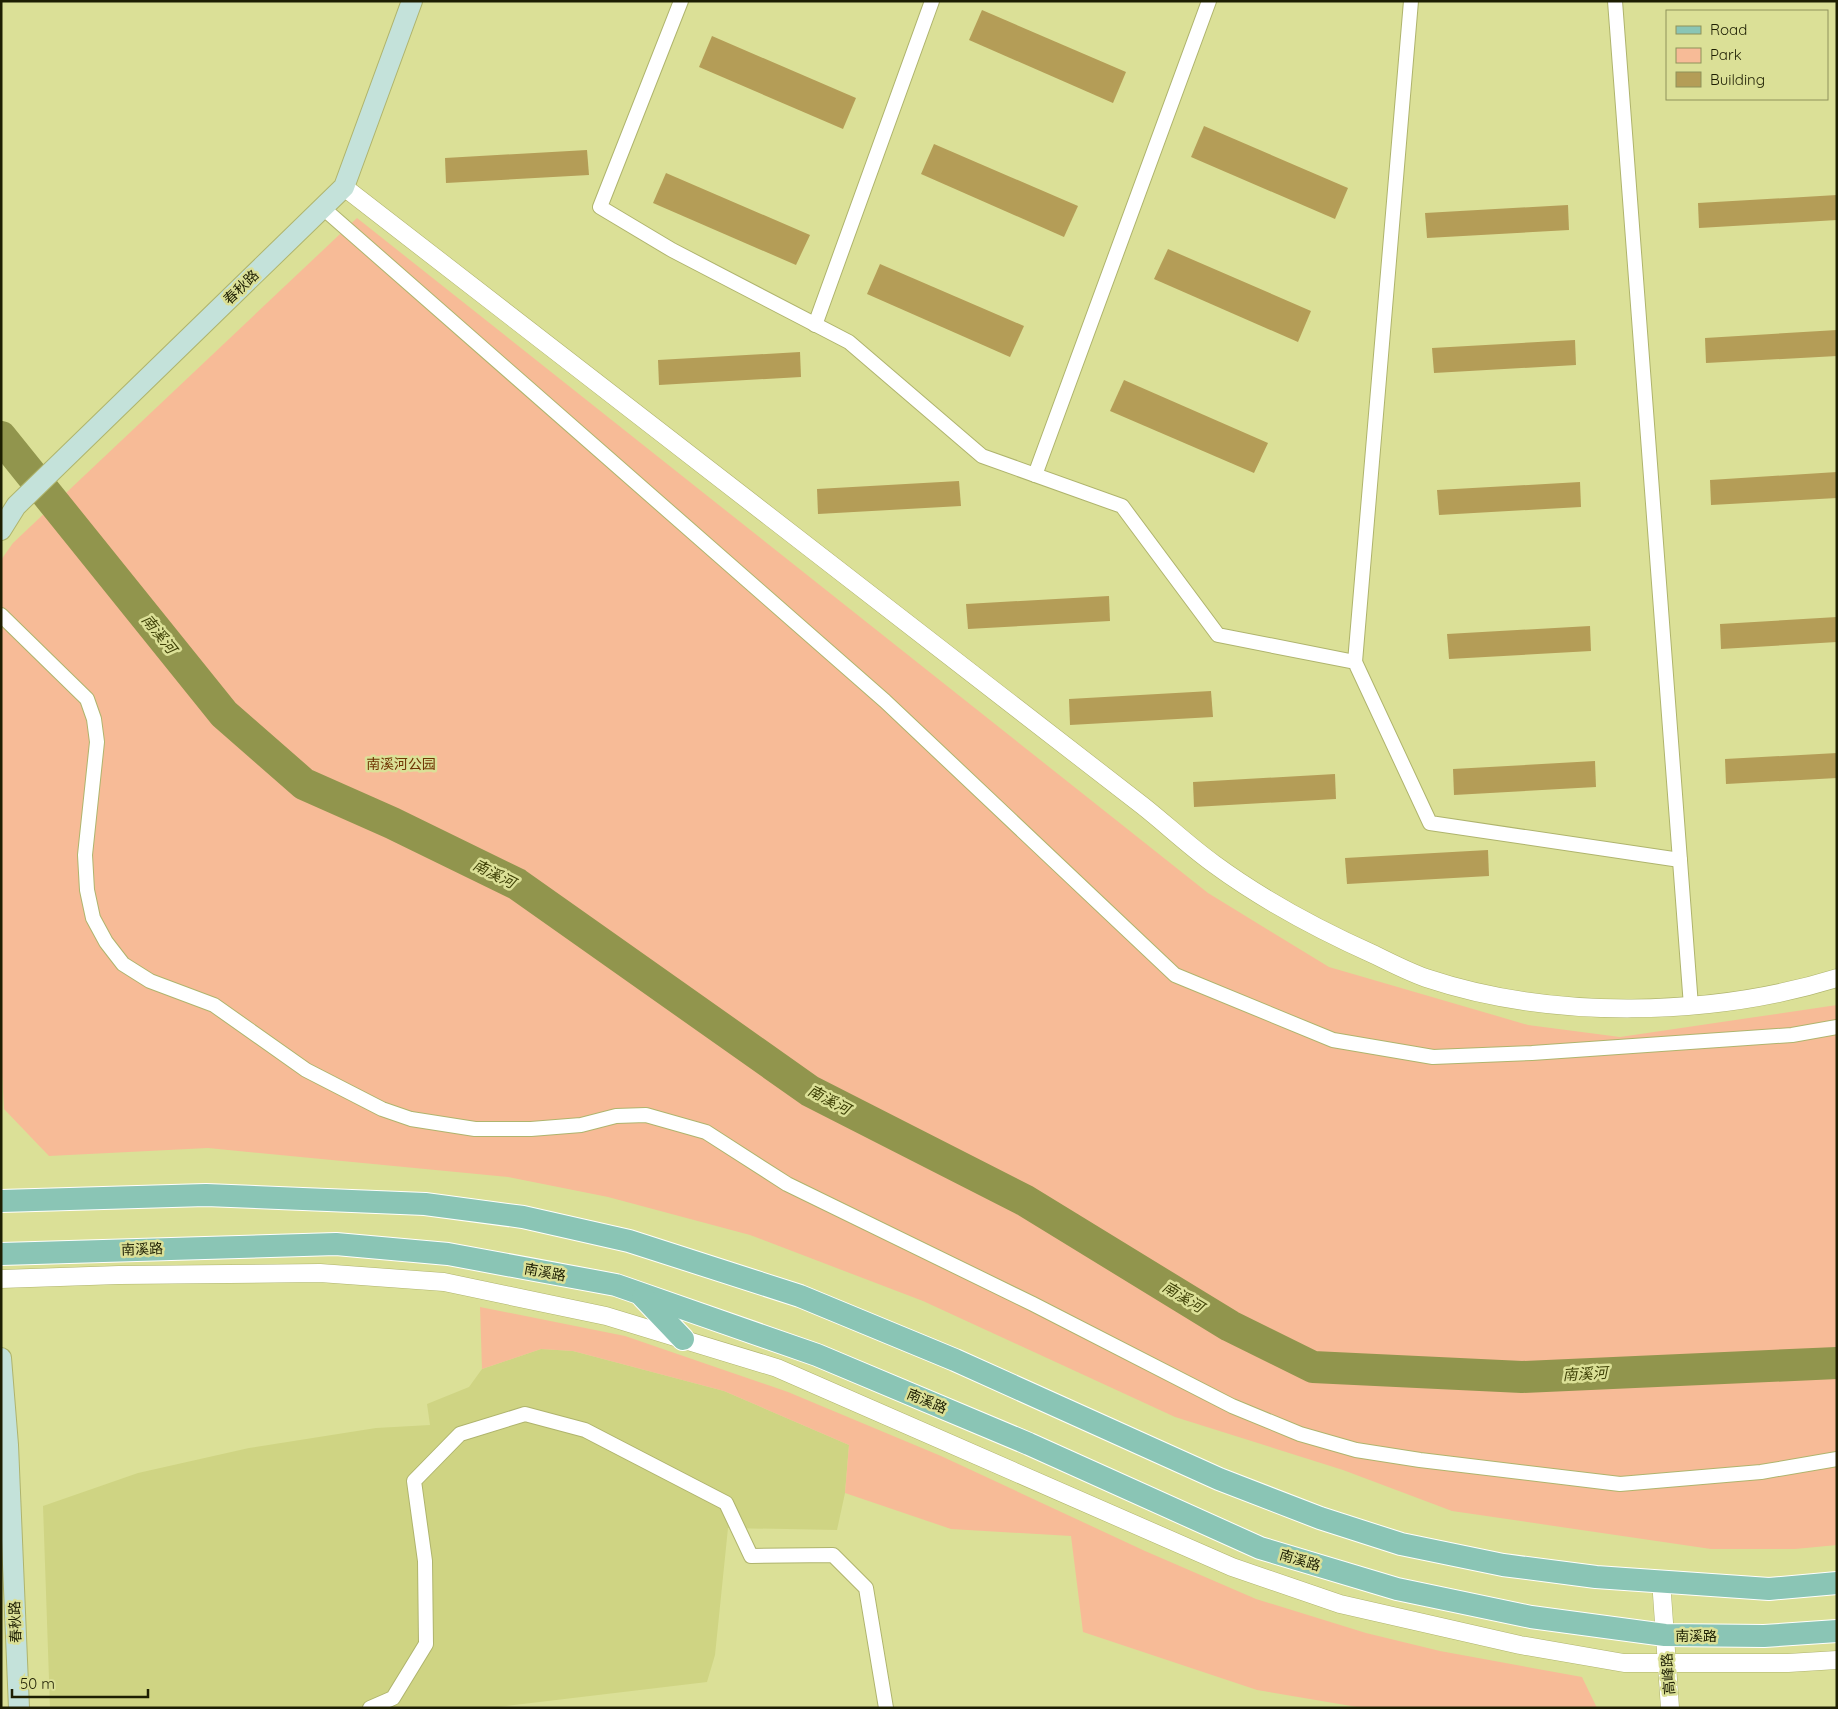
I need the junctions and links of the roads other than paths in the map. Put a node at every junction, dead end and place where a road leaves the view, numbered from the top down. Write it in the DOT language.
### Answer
graph roads {
  1 [pos="412,1"];
  2 [pos="681,1"];
  3 [pos="932,1"];
  4 [pos="1210,1"];
  5 [pos="1411,1"];
  6 [pos="1614,1"];
  7 [pos="344,187"];
  8 [pos="323,208"];
  9 [pos="815,324"];
  10 [pos="1036,475"];
  11 [pos="1,530"];
  12 [pos="1,615"];
  13 [pos="1354,662"];
  14 [pos="1680,860"];
  15 [pos="1837,978"];
  16 [pos="1691,1006"];
  17 [pos="1837,1027"];
  18 [pos="1,1201"];
  19 [pos="1,1254"];
  20 [pos="1,1279"];
  21 [pos="641,1294"];
  22 [pos="684,1339"];
  23 [pos="1,1358"];
  24 [pos="1837,1459"];
  25 [pos="1662,1580"];
  26 [pos="1837,1583"];
  27 [pos="1837,1632"];
  28 [pos="1665,1635"];
  29 [pos="1837,1660"];
  30 [pos="1667,1663"];
  31 [pos="19,1708"];
  32 [pos="370,1708"];
  33 [pos="886,1708"];
  34 [pos="1670,1708"];
  1 -- 7 [label="main road, 春秋路"];
  2 -- 9 [label="street"];
  3 -- 9 [label="street"];
  4 -- 10 [label="street"];
  5 -- 13 [label="street"];
  6 -- 14 [label="street"];
  7 -- 8 [label="main road, 春秋路"];
  7 -- 16 [label="street"];
  8 -- 11 [label="main road, 春秋路"];
  8 -- 17 [label="street"];
  9 -- 10 [label="street"];
  10 -- 13 [label="street"];
  12 -- 24 [label="street"];
  13 -- 14 [label="street"];
  14 -- 16 [label="street"];
  15 -- 16 [label="street"];
  18 -- 25 [label="main road"];
  19 -- 21 [label="main road, 南溪路"];
  20 -- 22 [label="street"];
  21 -- 22 [label="main road"];
  21 -- 28 [label="main road, 南溪路"];
  22 -- 30 [label="street"];
  23 -- 31 [label="main road, 春秋路"];
  25 -- 26 [label="main road"];
  25 -- 28 [label="street, 高峰路"];
  27 -- 28 [label="main road, 南溪路"];
  28 -- 30 [label="street, 高峰路"];
  29 -- 30 [label="street"];
  30 -- 34 [label="street, 高峰路"];
  32 -- 33 [label="street"];
}
